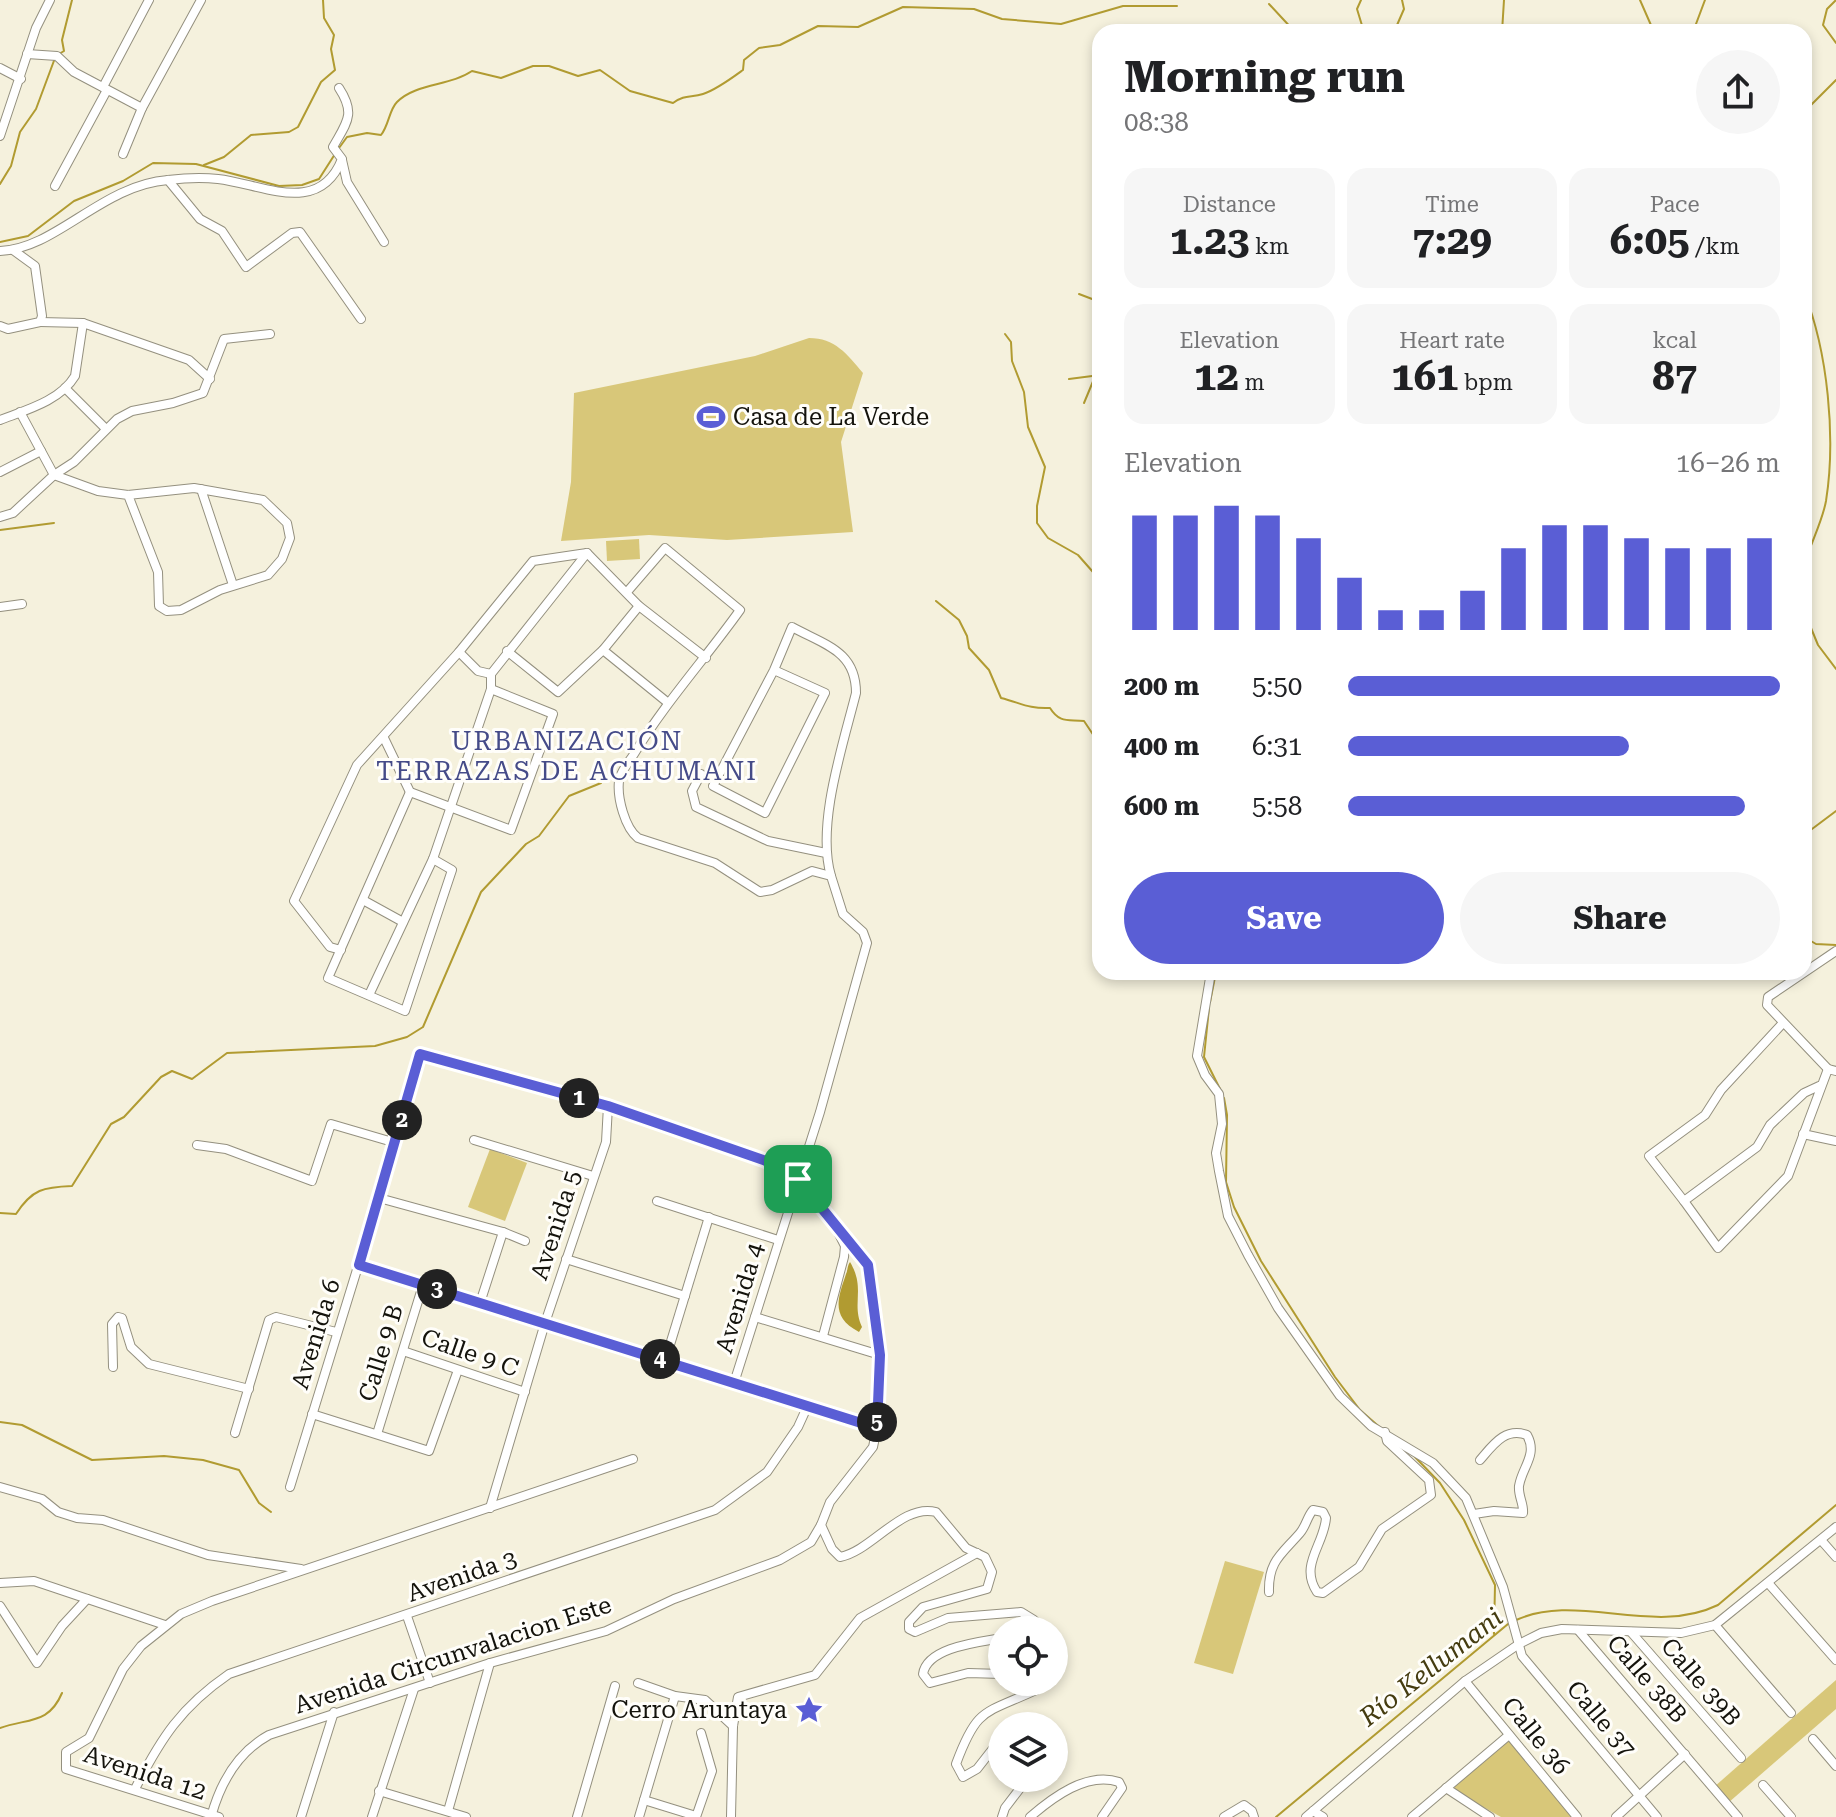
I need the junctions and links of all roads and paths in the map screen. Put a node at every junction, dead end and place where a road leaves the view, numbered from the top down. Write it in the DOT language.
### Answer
graph roads {
  1 [pos="50,0"];
  2 [pos="149,0"];
  3 [pos="201,0"];
  4 [pos="27,54"];
  5 [pos="0,68"];
  6 [pos="21,79"];
  7 [pos="105,88"];
  8 [pos="339,88"];
  9 [pos="142,108"];
  10 [pos="0,136"];
  11 [pos="123,154"];
  12 [pos="342,159"];
  13 [pos="168,180"];
  14 [pos="55,186"];
  15 [pos="384,242"];
  16 [pos="13,250"];
  17 [pos="0,251"];
  18 [pos="361,319"];
  19 [pos="40,322"];
  20 [pos="83,323"];
  21 [pos="0,326"];
  22 [pos="270,334"];
  23 [pos="210,379"];
  24 [pos="65,388"];
  25 [pos="20,412"];
  26 [pos="0,420"];
  27 [pos="105,428"];
  28 [pos="41,451"];
  29 [pos="0,472"];
  30 [pos="54,475"];
  31 [pos="201,489"];
  32 [pos="128,495"];
  33 [pos="0,517"];
  34 [pos="587,553"];
  35 [pos="233,585"];
  36 [pos="627,592"];
  37 [pos="22,604"];
  38 [pos="639,606"];
  39 [pos="0,607"];
  40 [pos="603,650"];
  41 [pos="507,651"];
  42 [pos="459,652"];
  43 [pos="706,658"];
  44 [pos="774,670"];
  45 [pos="491,674"];
  46 [pos="491,689"];
  47 [pos="667,702"];
  48 [pos="384,738"];
  49 [pos="701,774"];
  50 [pos="410,792"];
  51 [pos="448,809"];
  52 [pos="826,853"];
  53 [pos="433,859"];
  54 [pos="831,876"];
  55 [pos="363,900"];
  56 [pos="403,922"];
  57 [pos="341,950"];
  58 [pos="1836,951"];
  59 [pos="1812,967"];
  60 [pos="1210,980"];
  61 [pos="1793,980"];
  62 [pos="369,995"];
  63 [pos="1783,1023"];
  64 [pos="1832,1070"];
  65 [pos="1819,1086"];
  66 [pos="608,1106"];
  67 [pos="1803,1134"];
  68 [pos="474,1140"];
  69 [pos="1836,1141"];
  70 [pos="396,1143"];
  71 [pos="197,1145"];
  72 [pos="593,1176"];
  73 [pos="798,1179"];
  74 [pos="379,1198"];
  75 [pos="657,1201"];
  76 [pos="1684,1201"];
  77 [pos="829,1215"];
  78 [pos="709,1217"];
  79 [pos="503,1232"];
  80 [pos="778,1240"];
  81 [pos="525,1241"];
  82 [pos="566,1259"];
  83 [pos="359,1265"];
  84 [pos="423,1285"];
  85 [pos="685,1296"];
  86 [pos="480,1303"];
  87 [pos="755,1317"];
  88 [pos="545,1323"];
  89 [pos="336,1332"];
  90 [pos="823,1336"];
  91 [pos="403,1351"];
  92 [pos="880,1355"];
  93 [pos="665,1361"];
  94 [pos="113,1367"];
  95 [pos="458,1370"];
  96 [pos="734,1383"];
  97 [pos="249,1389"];
  98 [pos="525,1392"];
  99 [pos="808,1405"];
  100 [pos="312,1414"];
  101 [pos="877,1428"];
  102 [pos="1385,1432"];
  103 [pos="235,1433"];
  104 [pos="377,1434"];
  105 [pos="633,1459"];
  106 [pos="1480,1460"];
  107 [pos="0,1487"];
  108 [pos="290,1487"];
  109 [pos="490,1508"];
  110 [pos="1474,1514"];
  111 [pos="821,1525"];
  112 [pos="1836,1527"];
  113 [pos="1821,1540"];
  114 [pos="977,1553"];
  115 [pos="1836,1557"];
  116 [pos="303,1569"];
  117 [pos="0,1583"];
  118 [pos="1769,1584"];
  119 [pos="1269,1592"];
  120 [pos="87,1599"];
  121 [pos="0,1606"];
  122 [pos="407,1616"];
  123 [pos="1028,1616"];
  124 [pos="165,1625"];
  125 [pos="1715,1625"];
  126 [pos="1578,1630"];
  127 [pos="1631,1632"];
  128 [pos="988,1641"];
  129 [pos="1519,1644"];
  130 [pos="1836,1660"];
  131 [pos="490,1663"];
  132 [pos="988,1674"];
  133 [pos="1465,1681"];
  134 [pos="430,1683"];
  135 [pos="638,1683"];
  136 [pos="615,1686"];
  137 [pos="414,1689"];
  138 [pos="675,1696"];
  139 [pos="1023,1696"];
  140 [pos="334,1712"];
  141 [pos="988,1712"];
  142 [pos="989,1712"];
  143 [pos="1791,1713"];
  144 [pos="733,1726"];
  145 [pos="701,1733"];
  146 [pos="1509,1735"];
  147 [pos="1813,1739"];
  148 [pos="1685,1754"];
  149 [pos="988,1755"];
  150 [pos="1741,1758"];
  151 [pos="1836,1766"];
  152 [pos="1763,1785"];
  153 [pos="1446,1788"];
  154 [pos="135,1789"];
  155 [pos="379,1791"];
  156 [pos="1019,1792"];
  157 [pos="1639,1796"];
  158 [pos="644,1800"];
  159 [pos="448,1811"];
  160 [pos="1309,1814"];
  161 [pos="213,1816"];
  162 [pos="696,1816"];
  163 [pos="301,1817"];
  164 [pos="372,1817"];
  165 [pos="466,1817"];
  166 [pos="577,1817"];
  167 [pos="639,1817"];
  168 [pos="731,1817"];
  169 [pos="1002,1817"];
  170 [pos="1030,1817"];
  171 [pos="1102,1817"];
  172 [pos="1224,1817"];
  173 [pos="1254,1817"];
  174 [pos="1323,1817"];
  175 [pos="1412,1817"];
  176 [pos="1490,1817"];
  177 [pos="1577,1817"];
  178 [pos="1616,1817"];
  179 [pos="1657,1817"];
  180 [pos="1738,1817"];
  181 [pos="1791,1817"];
  1 -- 4 [label="street"];
  2 -- 7 [label="street"];
  3 -- 9 [label="street"];
  4 -- 6 [label="street"];
  4 -- 7 [label="street"];
  5 -- 6 [label="street"];
  6 -- 10 [label="street"];
  7 -- 9 [label="street"];
  7 -- 14 [label="street"];
  8 -- 12 [label="street"];
  9 -- 11 [label="street"];
  12 -- 13 [label="street"];
  12 -- 15 [label="street"];
  13 -- 16 [label="street"];
  13 -- 18 [label="street"];
  16 -- 17 [label="street"];
  16 -- 19 [label="street"];
  19 -- 20 [label="street"];
  19 -- 21 [label="street"];
  20 -- 23 [label="street"];
  20 -- 24 [label="street"];
  22 -- 23 [label="street"];
  23 -- 27 [label="street"];
  24 -- 25 [label="street"];
  24 -- 27 [label="street"];
  25 -- 26 [label="street"];
  25 -- 28 [label="street"];
  27 -- 30 [label="street"];
  28 -- 29 [label="street"];
  28 -- 30 [label="street"];
  30 -- 32 [label="street"];
  30 -- 33 [label="street"];
  31 -- 32 [label="street"];
  31 -- 35 [label="street"];
  31 -- 35 [label="street"];
  32 -- 35 [label="street"];
  34 -- 36 [label="street"];
  34 -- 41 [label="street"];
  34 -- 42 [label="street"];
  36 -- 38 [label="street"];
  36 -- 43 [label="street"];
  37 -- 39 [label="street"];
  38 -- 40 [label="street"];
  38 -- 43 [label="street"];
  40 -- 41 [label="street"];
  40 -- 47 [label="street"];
  41 -- 45 [label="street"];
  42 -- 45 [label="street"];
  42 -- 48 [label="street"];
  43 -- 47 [label="street"];
  44 -- 44 [label="street"];
  44 -- 52 [label="street"];
  45 -- 46 [label="street"];
  46 -- 51 [label="street"];
  46 -- 51 [label="street"];
  47 -- 54 [label="street"];
  48 -- 50 [label="street"];
  48 -- 57 [label="street"];
  49 -- 52 [label="street"];
  50 -- 51 [label="street"];
  50 -- 55 [label="street"];
  51 -- 53 [label="street"];
  52 -- 54 [label="street"];
  53 -- 56 [label="street"];
  53 -- 62 [label="street"];
  54 -- 73 [label="street, Avenida 4"];
  55 -- 56 [label="street"];
  55 -- 57 [label="street"];
  56 -- 62 [label="street"];
  57 -- 62 [label="street"];
  58 -- 59 [label="street"];
  60 -- 102 [label="street"];
  61 -- 63 [label="street"];
  63 -- 64 [label="street"];
  63 -- 76 [label="street"];
  64 -- 65 [label="street"];
  65 -- 67 [label="street"];
  65 -- 76 [label="street"];
  66 -- 70 [label="street, Avenida 6"];
  66 -- 72 [label="street, Avenida 5"];
  66 -- 73 [label="street"];
  67 -- 69 [label="street"];
  67 -- 76 [label="street"];
  68 -- 72 [label="street"];
  70 -- 71 [label="street"];
  70 -- 74 [label="street, Avenida 6"];
  72 -- 82 [label="street, Avenida 5"];
  73 -- 77 [label="street"];
  73 -- 80 [label="street, Avenida 4"];
  74 -- 79 [label="street"];
  74 -- 83 [label="street, Avenida 6"];
  75 -- 78 [label="street"];
  77 -- 90 [label="street"];
  77 -- 92 [label="street"];
  78 -- 80 [label="street"];
  78 -- 85 [label="street"];
  79 -- 81 [label="street"];
  79 -- 86 [label="street"];
  80 -- 87 [label="street, Avenida 4"];
  82 -- 85 [label="street"];
  82 -- 88 [label="street, Avenida 5"];
  83 -- 84 [label="street"];
  83 -- 89 [label="street, Avenida 6"];
  84 -- 86 [label="street"];
  84 -- 91 [label="street, Calle 9 B"];
  85 -- 93 [label="street"];
  86 -- 88 [label="street"];
  87 -- 90 [label="street"];
  87 -- 96 [label="street, Avenida 4"];
  88 -- 93 [label="street"];
  88 -- 98 [label="street, Avenida 5"];
  89 -- 97 [label="street"];
  89 -- 100 [label="street, Avenida 6"];
  90 -- 92 [label="street"];
  91 -- 95 [label="street, Calle 9 C"];
  91 -- 104 [label="street, Calle 9 B"];
  92 -- 101 [label="street"];
  93 -- 96 [label="street"];
  94 -- 97 [label="street"];
  95 -- 98 [label="street, Calle 9 C"];
  95 -- 104 [label="street"];
  96 -- 99 [label="street"];
  97 -- 103 [label="street"];
  98 -- 109 [label="street, Avenida 5"];
  99 -- 101 [label="street"];
  99 -- 122 [label="street, Avenida 3"];
  100 -- 104 [label="street"];
  100 -- 108 [label="street, Avenida 6"];
  101 -- 111 [label="street, Avenida Circunvalacion Este"];
  102 -- 110 [label="street"];
  102 -- 119 [label="street"];
  105 -- 109 [label="street"];
  106 -- 110 [label="street"];
  107 -- 116 [label="street"];
  109 -- 116 [label="street"];
  110 -- 129 [label="street"];
  111 -- 114 [label="street"];
  111 -- 131 [label="street, Avenida Circunvalacion Este"];
  112 -- 113 [label="street"];
  113 -- 115 [label="street"];
  113 -- 118 [label="street"];
  114 -- 123 [label="street"];
  114 -- 144 [label="street"];
  116 -- 124 [label="street"];
  117 -- 120 [label="street"];
  118 -- 125 [label="street"];
  118 -- 130 [label="street"];
  120 -- 121 [label="street"];
  120 -- 124 [label="street"];
  122 -- 134 [label="street"];
  122 -- 154 [label="street, Avenida 3"];
  124 -- 154 [label="street, Avenida 12"];
  125 -- 127 [label="street"];
  125 -- 143 [label="street"];
  126 -- 127 [label="street"];
  126 -- 129 [label="street"];
  126 -- 148 [label="street, Calle 38B"];
  127 -- 150 [label="street, Calle 39B"];
  128 -- 132 [label="street"];
  129 -- 133 [label="street"];
  129 -- 157 [label="street, Calle 37"];
  131 -- 134 [label="street, Avenida Circunvalacion Este"];
  131 -- 159 [label="street"];
  133 -- 146 [label="street, Calle 36"];
  133 -- 160 [label="street"];
  134 -- 137 [label="street, Avenida Circunvalacion Este"];
  135 -- 138 [label="street"];
  136 -- 166 [label="street"];
  137 -- 140 [label="street, Avenida Circunvalacion Este"];
  137 -- 155 [label="street"];
  138 -- 144 [label="street"];
  138 -- 158 [label="street"];
  139 -- 142 [label="street"];
  140 -- 161 [label="street, Avenida Circunvalacion Este"];
  140 -- 163 [label="street"];
  141 -- 149 [label="street"];
  144 -- 168 [label="street"];
  145 -- 162 [label="street"];
  146 -- 153 [label="street"];
  146 -- 177 [label="street, Calle 36"];
  147 -- 151 [label="street"];
  148 -- 157 [label="street"];
  148 -- 180 [label="street, Calle 38B"];
  152 -- 181 [label="street"];
  153 -- 175 [label="street"];
  153 -- 176 [label="street"];
  154 -- 161 [label="street, Avenida 12"];
  155 -- 159 [label="street"];
  155 -- 164 [label="street"];
  156 -- 169 [label="street"];
  157 -- 178 [label="street"];
  157 -- 179 [label="street, Calle 37"];
  158 -- 162 [label="street"];
  158 -- 167 [label="street"];
  159 -- 165 [label="street"];
  160 -- 174 [label="street"];
  170 -- 171 [label="street"];
  172 -- 173 [label="street"];
}
